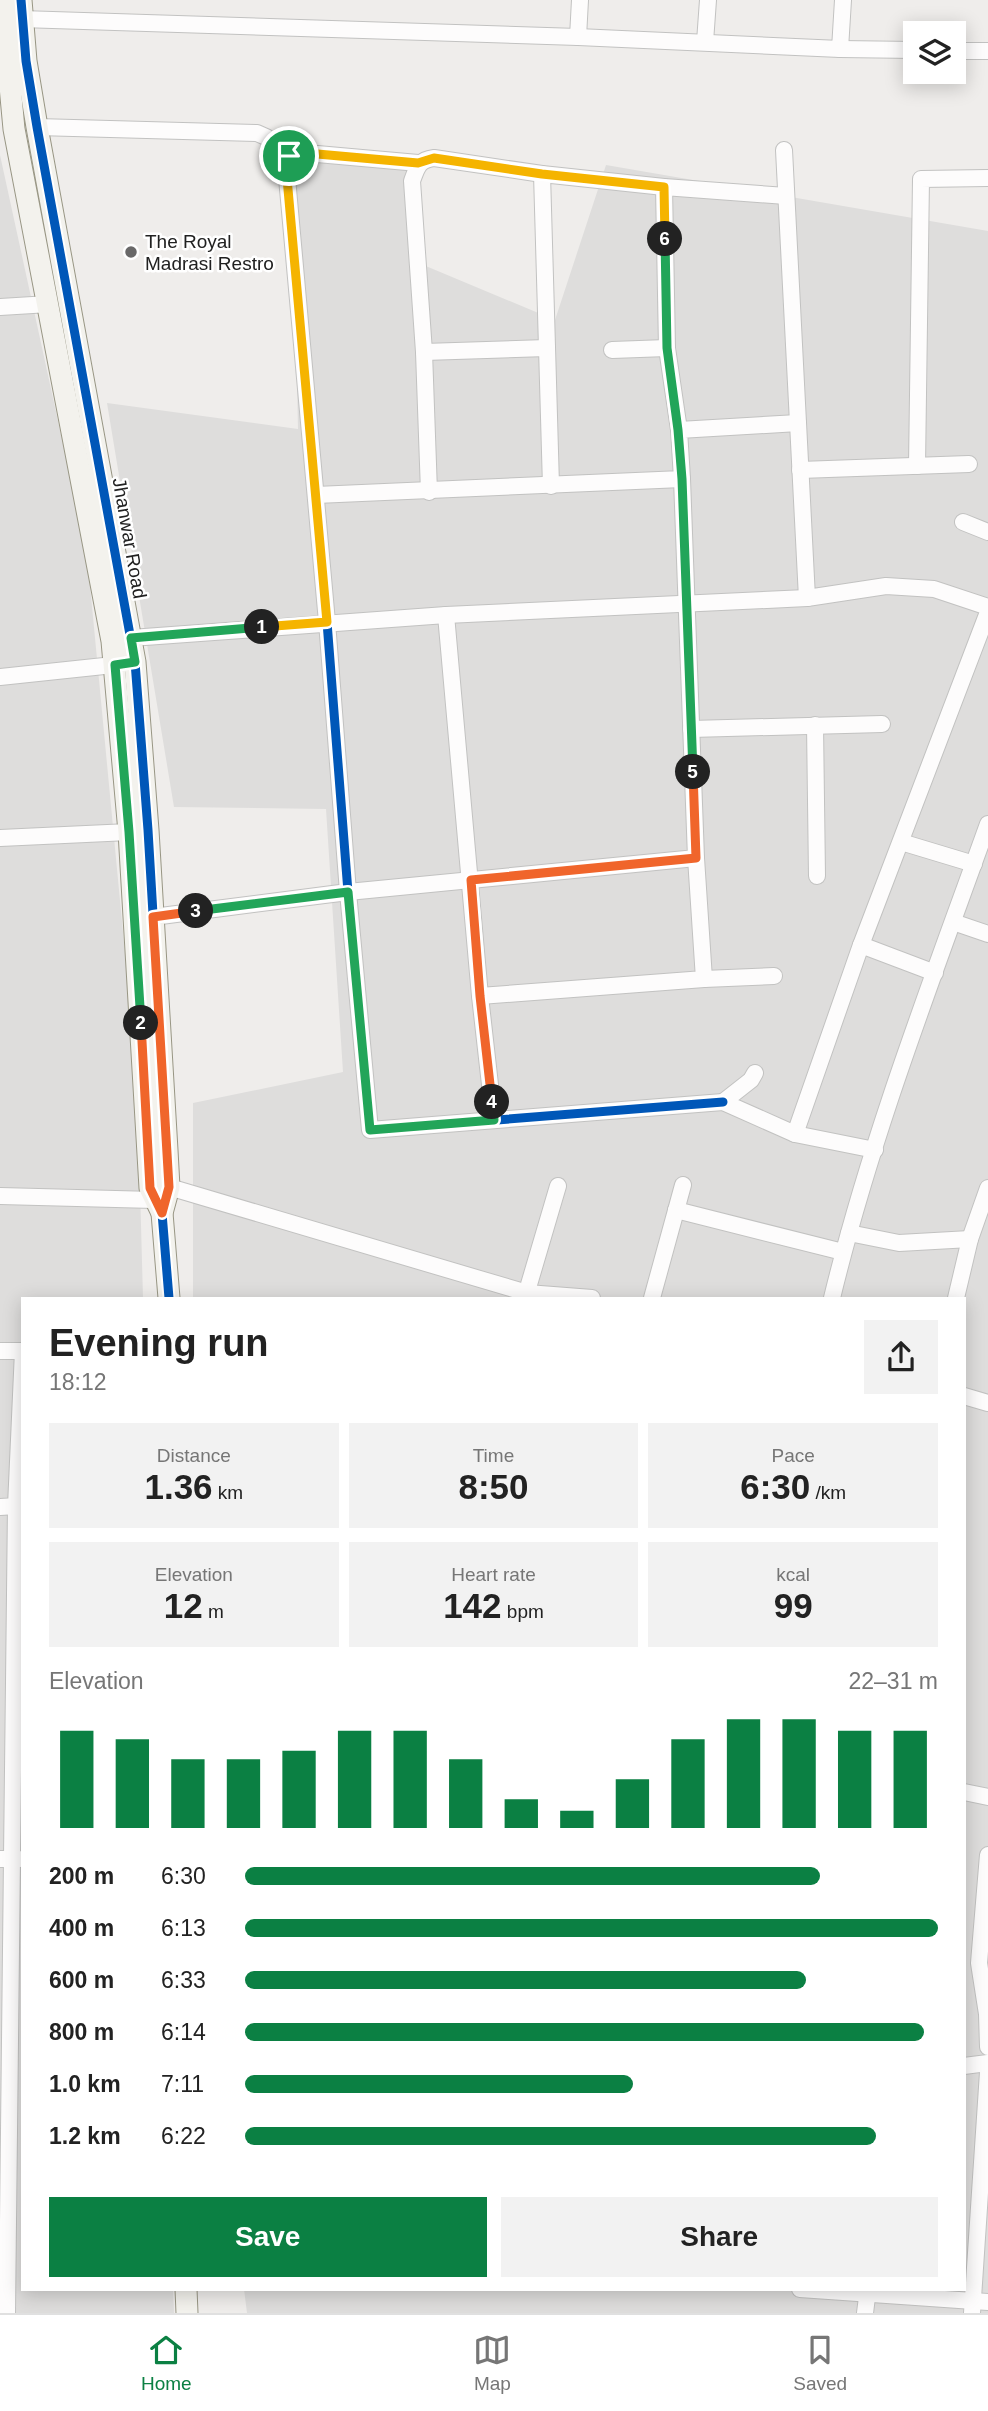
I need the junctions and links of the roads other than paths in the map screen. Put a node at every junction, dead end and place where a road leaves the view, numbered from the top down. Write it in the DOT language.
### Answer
graph roads {
  1 [pos="2,0"];
  2 [pos="580,0"];
  3 [pos="708,0"];
  4 [pos="843,0"];
  5 [pos="21,10"];
  6 [pos="578,37"];
  7 [pos="705,42"];
  8 [pos="840,49"];
  9 [pos="903,50"];
  10 [pos="966,51"];
  11 [pos="988,51"];
  12 [pos="37,127"];
  13 [pos="7,129"];
  14 [pos="784,150"];
  15 [pos="289,156"];
  16 [pos="418,163"];
  17 [pos="542,174"];
  18 [pos="988,178"];
  19 [pos="664,187"];
  20 [pos="786,196"];
  21 [pos="49,304"];
  22 [pos="0,307"];
  23 [pos="547,348"];
  24 [pos="667,348"];
  25 [pos="612,350"];
  26 [pos="424,352"];
  27 [pos="798,423"];
  28 [pos="678,430"];
  29 [pos="969,464"];
  30 [pos="917,466"];
  31 [pos="800,470"];
  32 [pos="682,479"];
  33 [pos="551,486"];
  34 [pos="429,492"];
  35 [pos="316,495"];
  36 [pos="963,522"];
  37 [pos="988,531"];
  38 [pos="807,598"];
  39 [pos="687,604"];
  40 [pos="988,609"];
  41 [pos="446,615"];
  42 [pos="327,622"];
  43 [pos="131,638"];
  44 [pos="125,664"];
  45 [pos="0,677"];
  46 [pos="883,724"];
  47 [pos="815,725"];
  48 [pos="691,729"];
  49 [pos="988,824"];
  50 [pos="129,832"];
  51 [pos="0,838"];
  52 [pos="901,842"];
  53 [pos="696,858"];
  54 [pos="974,864"];
  55 [pos="817,876"];
  56 [pos="471,880"];
  57 [pos="348,892"];
  58 [pos="153,917"];
  59 [pos="953,922"];
  60 [pos="988,934"];
  61 [pos="861,945"];
  62 [pos="935,973"];
  63 [pos="774,976"];
  64 [pos="704,979"];
  65 [pos="480,996"];
  66 [pos="755,1073"];
  67 [pos="723,1102"];
  68 [pos="494,1120"];
  69 [pos="795,1134"];
  70 [pos="875,1150"];
  71 [pos="683,1185"];
  72 [pos="558,1186"];
  73 [pos="988,1188"];
  74 [pos="0,1196"];
  75 [pos="162,1200"];
  76 [pos="676,1210"];
  77 [pos="849,1233"];
  78 [pos="970,1239"];
  79 [pos="843,1252"];
  80 [pos="526,1296"];
  81 [pos="169,1297"];
  82 [pos="559,1297"];
  83 [pos="652,1297"];
  84 [pos="832,1297"];
  85 [pos="956,1297"];
  86 [pos="0,1351"];
  87 [pos="21,1351"];
  88 [pos="21,1372"];
  89 [pos="966,1397"];
  90 [pos="988,1403"];
  91 [pos="8,1506"];
  92 [pos="966,1792"];
  93 [pos="988,1797"];
  94 [pos="988,1856"];
  95 [pos="12,1859"];
  96 [pos="977,1963"];
  97 [pos="988,2047"];
  98 [pos="988,2063"];
  99 [pos="966,2066"];
  100 [pos="988,2072"];
  101 [pos="985,2171"];
  102 [pos="966,2174"];
  103 [pos="15,2204"];
  104 [pos="186,2291"];
  105 [pos="868,2291"];
  106 [pos="978,2305"];
  107 [pos="7,2313"];
  108 [pos="187,2313"];
  109 [pos="865,2313"];
  1 -- 13 [label="street, Jhanwar Road"];
  2 -- 6 [label="street"];
  3 -- 7 [label="street"];
  4 -- 8 [label="street"];
  5 -- 6 [label="street"];
  5 -- 12 [label="street, Jhanwar Road"];
  6 -- 7 [label="street"];
  7 -- 8 [label="street"];
  8 -- 9 [label="street"];
  10 -- 11 [label="street"];
  12 -- 15 [label="street"];
  12 -- 43 [label="street, Jhanwar Road"];
  13 -- 21 [label="street, Jhanwar Road"];
  14 -- 20 [label="street"];
  15 -- 16 [label="street"];
  15 -- 35 [label="street"];
  16 -- 17 [label="street"];
  16 -- 26 [label="street"];
  17 -- 19 [label="street"];
  17 -- 23 [label="street"];
  18 -- 30 [label="street"];
  19 -- 20 [label="street"];
  19 -- 24 [label="street"];
  20 -- 27 [label="street"];
  21 -- 22 [label="street"];
  21 -- 44 [label="street, Jhanwar Road"];
  23 -- 26 [label="street"];
  23 -- 33 [label="street"];
  24 -- 25 [label="street"];
  24 -- 28 [label="street"];
  26 -- 34 [label="street"];
  27 -- 28 [label="street"];
  27 -- 31 [label="street"];
  28 -- 32 [label="street"];
  29 -- 30 [label="street"];
  30 -- 31 [label="street"];
  31 -- 38 [label="street"];
  32 -- 33 [label="street"];
  32 -- 39 [label="street"];
  33 -- 34 [label="street"];
  34 -- 35 [label="street"];
  35 -- 42 [label="street"];
  36 -- 37 [label="street"];
  38 -- 39 [label="street"];
  38 -- 40 [label="street"];
  39 -- 41 [label="street"];
  39 -- 48 [label="street"];
  40 -- 52 [label="street"];
  41 -- 42 [label="street"];
  41 -- 56 [label="street"];
  42 -- 43 [label="street"];
  42 -- 57 [label="street"];
  43 -- 44 [label="street, Jhanwar Road"];
  44 -- 45 [label="street"];
  44 -- 50 [label="street, Jhanwar Road"];
  44 -- 58 [label="street, Jhanwar Road"];
  46 -- 47 [label="street"];
  47 -- 48 [label="street"];
  47 -- 55 [label="street"];
  48 -- 53 [label="street"];
  49 -- 54 [label="street"];
  50 -- 51 [label="street"];
  50 -- 75 [label="street, Jhanwar Road"];
  52 -- 54 [label="street"];
  52 -- 61 [label="street"];
  53 -- 56 [label="street"];
  53 -- 64 [label="street"];
  54 -- 59 [label="street"];
  56 -- 57 [label="street"];
  56 -- 65 [label="street"];
  57 -- 58 [label="street"];
  57 -- 68 [label="street"];
  58 -- 75 [label="street, Jhanwar Road"];
  59 -- 60 [label="street"];
  59 -- 62 [label="street"];
  61 -- 62 [label="street"];
  61 -- 69 [label="street"];
  62 -- 70 [label="street"];
  63 -- 64 [label="street"];
  64 -- 65 [label="street"];
  65 -- 68 [label="street"];
  66 -- 67 [label="street"];
  67 -- 68 [label="street"];
  67 -- 69 [label="street"];
  69 -- 70 [label="street"];
  70 -- 77 [label="street"];
  71 -- 76 [label="street"];
  72 -- 80 [label="street"];
  73 -- 78 [label="street"];
  74 -- 75 [label="street"];
  75 -- 80 [label="street"];
  75 -- 81 [label="street"];
  76 -- 79 [label="street"];
  76 -- 83 [label="street"];
  77 -- 78 [label="street"];
  77 -- 79 [label="street"];
  78 -- 85 [label="street"];
  79 -- 84 [label="street"];
  80 -- 82 [label="street"];
  86 -- 87 [label="street"];
  88 -- 91 [label="street"];
  89 -- 90 [label="street"];
  91 -- 95 [label="street"];
  92 -- 93 [label="street"];
  94 -- 96 [label="street"];
  95 -- 103 [label="street"];
  96 -- 97 [label="street"];
  98 -- 99 [label="street"];
  100 -- 101 [label="street"];
  101 -- 102 [label="street"];
  101 -- 106 [label="street"];
  103 -- 107 [label="street"];
  104 -- 108 [label="street"];
  105 -- 106 [label="street"];
  105 -- 109 [label="street"];
}
